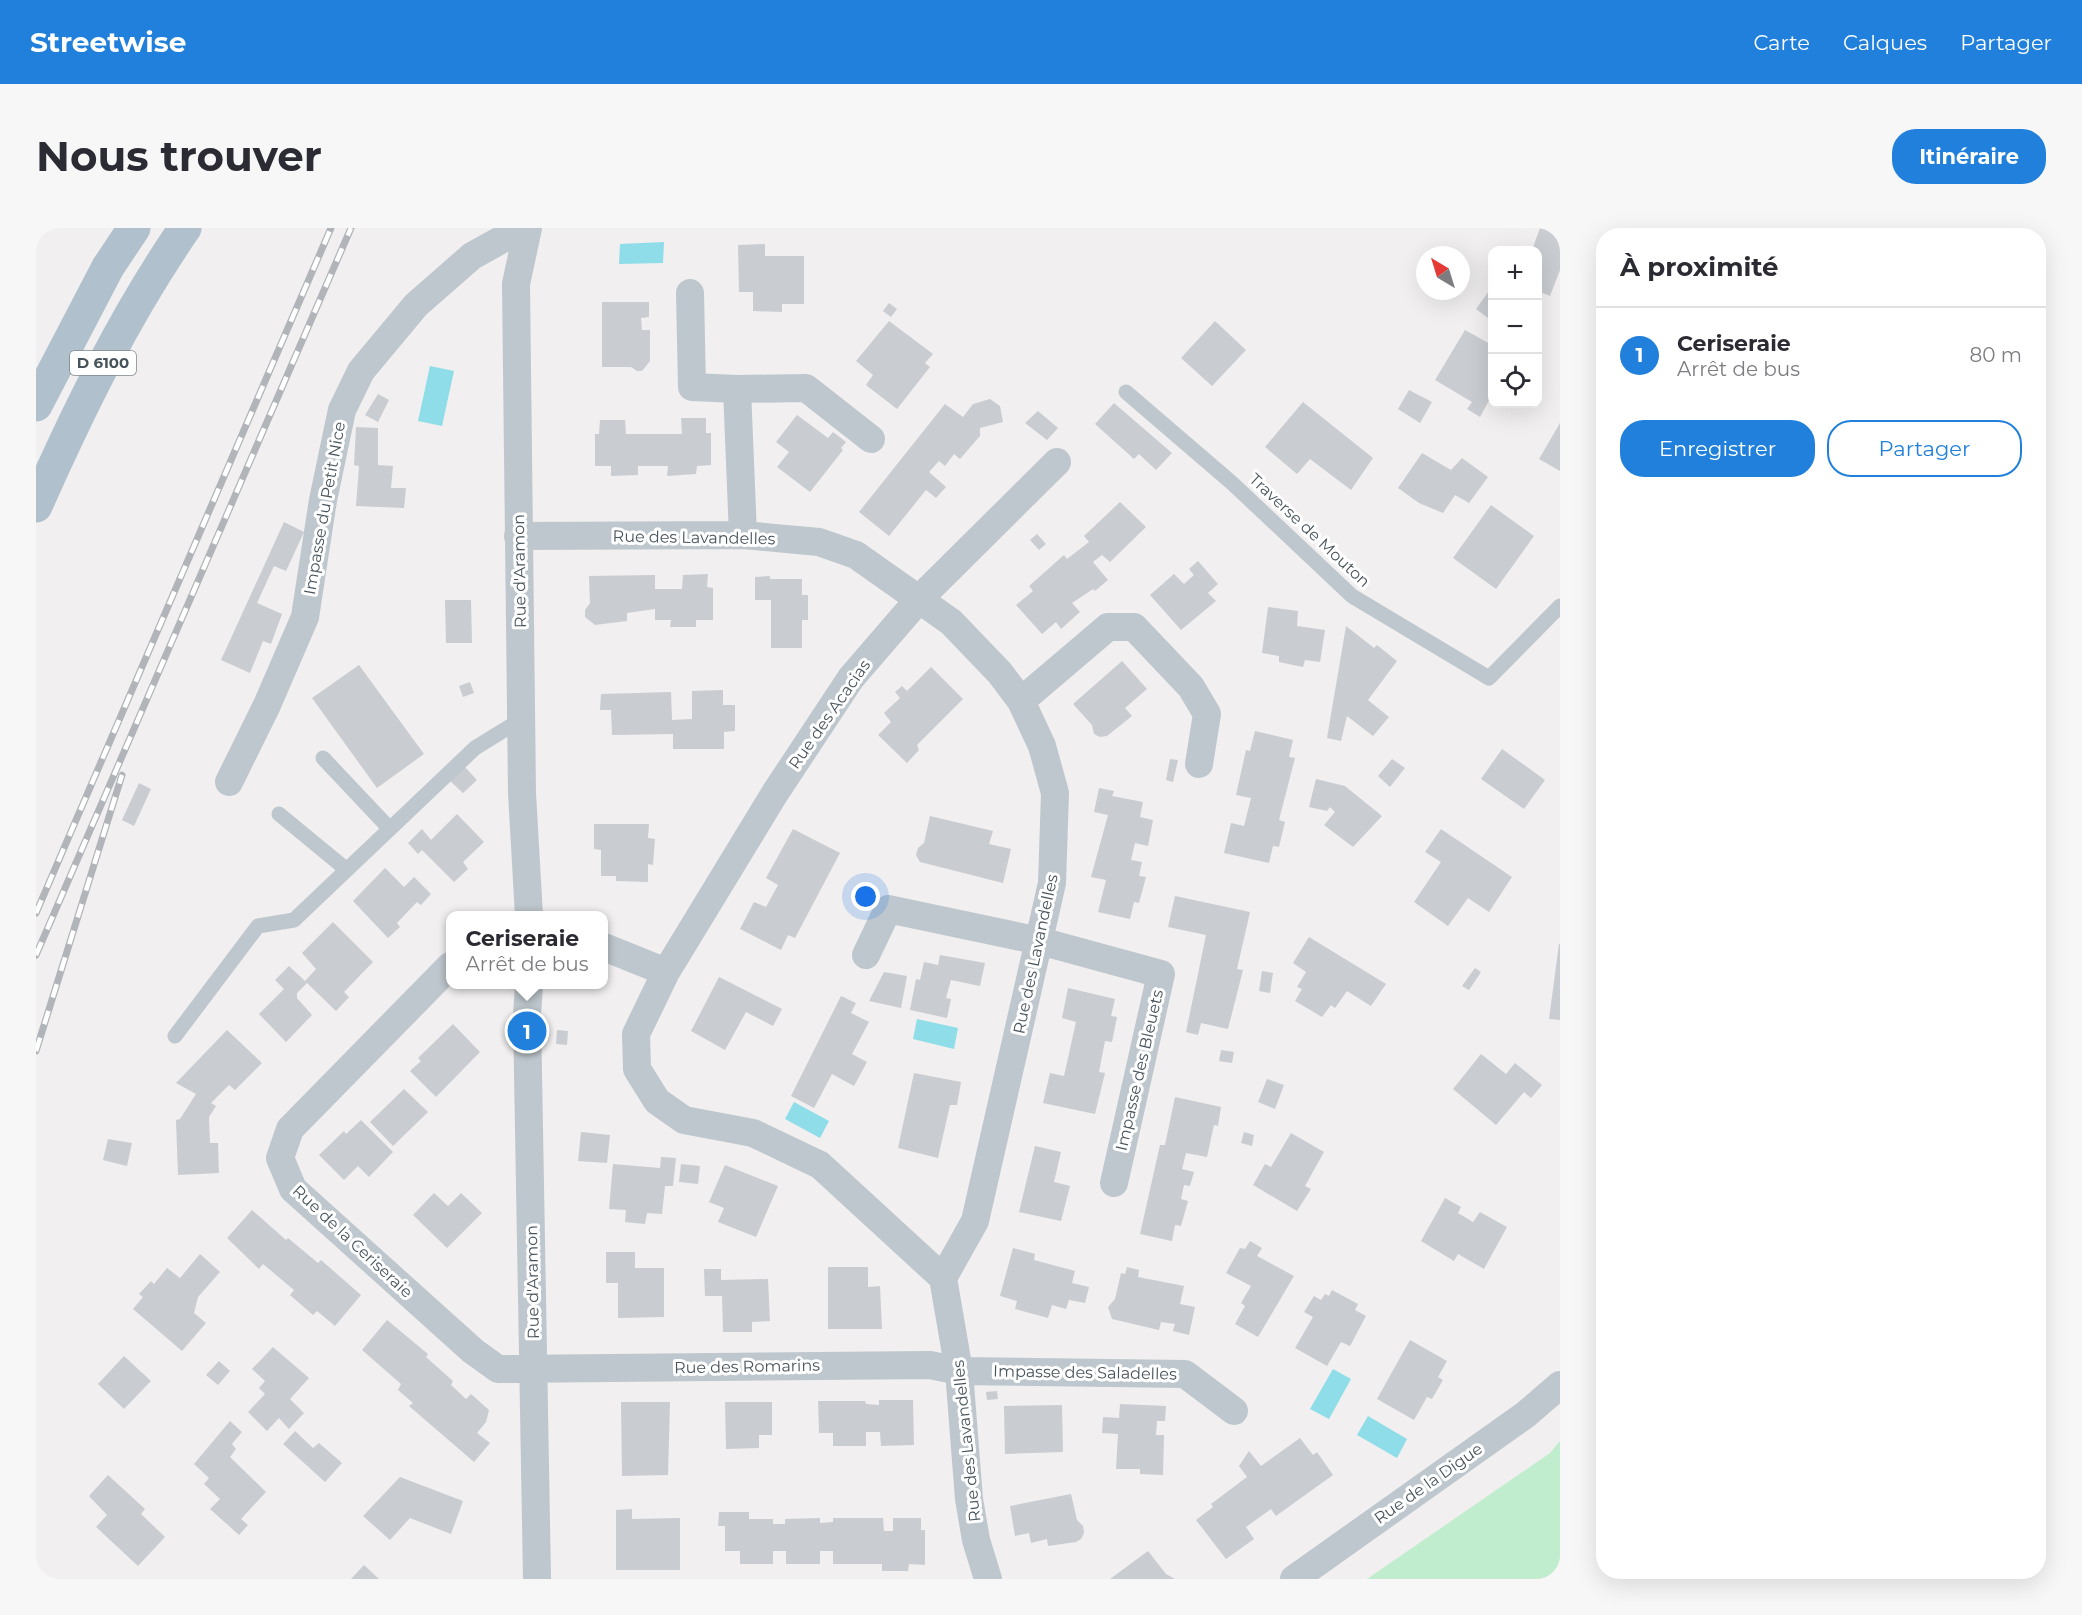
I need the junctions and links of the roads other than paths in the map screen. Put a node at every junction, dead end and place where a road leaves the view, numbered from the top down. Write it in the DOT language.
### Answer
graph roads {
  1 [pos="134,228"];
  2 [pos="185,228"];
  3 [pos="527,230"];
  4 [pos="690,293"];
  5 [pos="737,389"];
  6 [pos="1126,392"];
  7 [pos="36,405"];
  8 [pos="871,439"];
  9 [pos="1057,462"];
  10 [pos="36,506"];
  11 [pos="743,535"];
  12 [pos="518,536"];
  13 [pos="920,598"];
  14 [pos="1560,606"];
  15 [pos="1022,701"];
  16 [pos="522,719"];
  17 [pos="323,758"];
  18 [pos="1199,764"];
  19 [pos="229,782"];
  20 [pos="279,814"];
  21 [pos="390,829"];
  22 [pos="347,870"];
  23 [pos="529,911"];
  24 [pos="1040,940"];
  25 [pos="608,949"];
  26 [pos="866,955"];
  27 [pos="446,970"];
  28 [pos="666,972"];
  29 [pos="529,989"];
  30 [pos="175,1036"];
  31 [pos="1114,1183"];
  32 [pos="943,1278"];
  33 [pos="534,1369"];
  34 [pos="959,1371"];
  35 [pos="1560,1385"];
  36 [pos="1234,1411"];
  37 [pos="537,1579"];
  38 [pos="988,1579"];
  39 [pos="1294,1579"];
  1 -- 7 [label="main road, D 6100"];
  2 -- 10 [label="main road, D 6100"];
  3 -- 12 [label="street, Rue d'Aramon"];
  3 -- 19 [label="street, Impasse du Petit Nice"];
  4 -- 5 [label="street"];
  5 -- 8 [label="street"];
  5 -- 11 [label="street"];
  6 -- 14 [label="lane, Traverse de Mouton"];
  9 -- 13 [label="street, Rue des Acacias"];
  11 -- 12 [label="street, Rue des Lavandelles"];
  11 -- 13 [label="street, Rue des Lavandelles"];
  12 -- 16 [label="street, Rue d'Aramon"];
  13 -- 15 [label="street, Rue des Lavandelles"];
  13 -- 28 [label="street, Rue des Acacias"];
  15 -- 18 [label="street"];
  15 -- 24 [label="street, Rue des Lavandelles"];
  16 -- 21 [label="lane"];
  16 -- 23 [label="street, Rue d'Aramon"];
  17 -- 21 [label="lane"];
  20 -- 22 [label="lane"];
  21 -- 22 [label="lane"];
  22 -- 30 [label="lane"];
  24 -- 26 [label="street"];
  24 -- 31 [label="street, Impasse des Bleuets"];
  24 -- 32 [label="street, Rue des Lavandelles"];
  25 -- 28 [label="street"];
  27 -- 33 [label="street, Rue de la Ceriseraie"];
  28 -- 32 [label="street, Rue des Acacias"];
  29 -- 33 [label="street, Rue d'Aramon"];
  32 -- 34 [label="street, Rue des Lavandelles"];
  33 -- 34 [label="street, Rue des Romarins"];
  33 -- 37 [label="street, Rue d'Aramon"];
  34 -- 36 [label="street, Impasse des Saladelles"];
  34 -- 38 [label="street, Rue des Lavandelles"];
  35 -- 39 [label="street, Rue de la Digue"];
}
